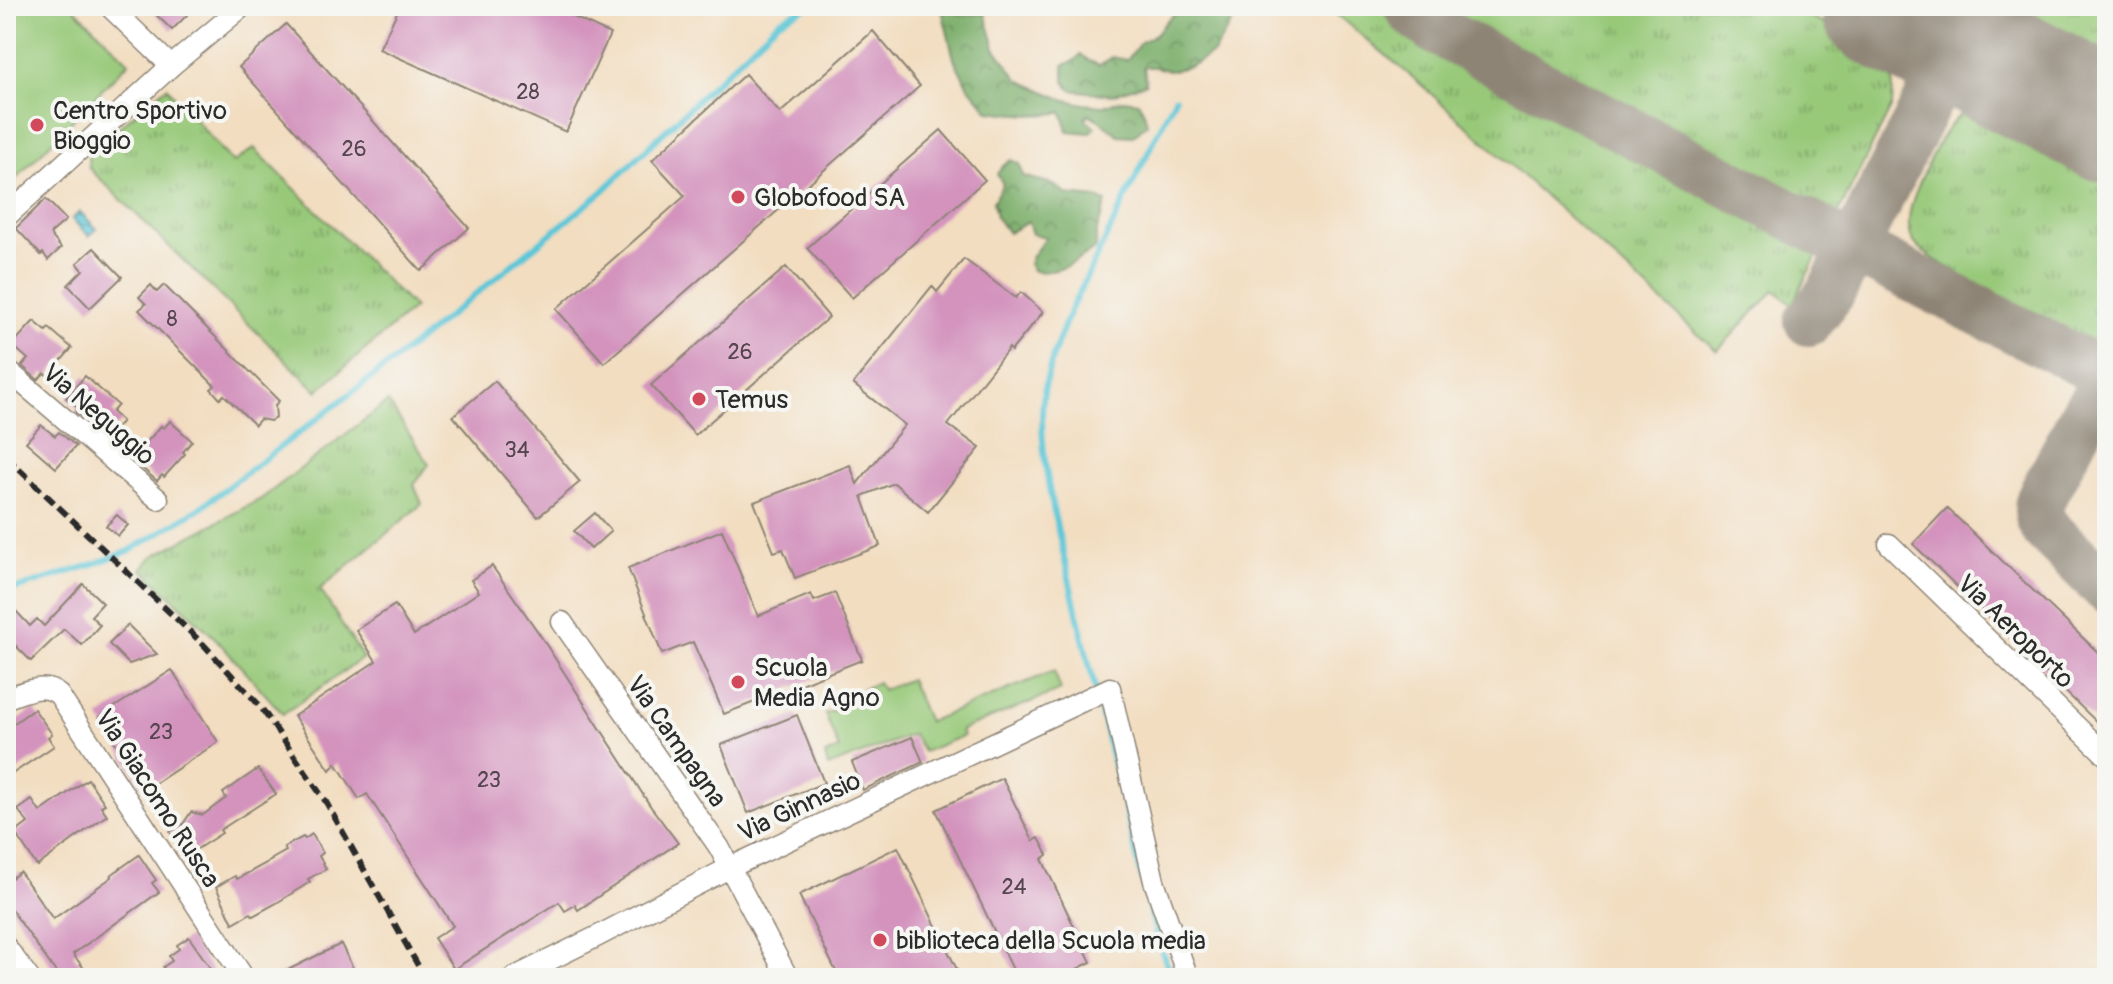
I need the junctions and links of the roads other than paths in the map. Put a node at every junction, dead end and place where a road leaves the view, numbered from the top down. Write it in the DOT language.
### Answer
graph roads {
  1 [pos="109,6"];
  2 [pos="243,6"];
  3 [pos="171,66"];
  4 [pos="6,217"];
  5 [pos="6,369"];
  6 [pos="158,499"];
  7 [pos="1889,544"];
  8 [pos="562,622"];
  9 [pos="6,698"];
  10 [pos="2107,756"];
  11 [pos="729,868"];
  12 [pos="6,947"];
  13 [pos="29,978"];
  14 [pos="244,978"];
  15 [pos="513,978"];
  16 [pos="788,978"];
  17 [pos="1188,978"];
  1 -- 3 [label="street"];
  2 -- 3 [label="street"];
  3 -- 4 [label="street"];
  5 -- 6 [label="street, Via Neguggio"];
  7 -- 10 [label="street, Via Aeroporto"];
  8 -- 11 [label="street, Via Campagna"];
  9 -- 14 [label="street, Via Giacomo Rusca"];
  11 -- 15 [label="street, Via Ginnasio"];
  11 -- 16 [label="street, Via Campagna"];
  11 -- 17 [label="street, Via Ginnasio"];
  12 -- 13 [label="street"];
}
